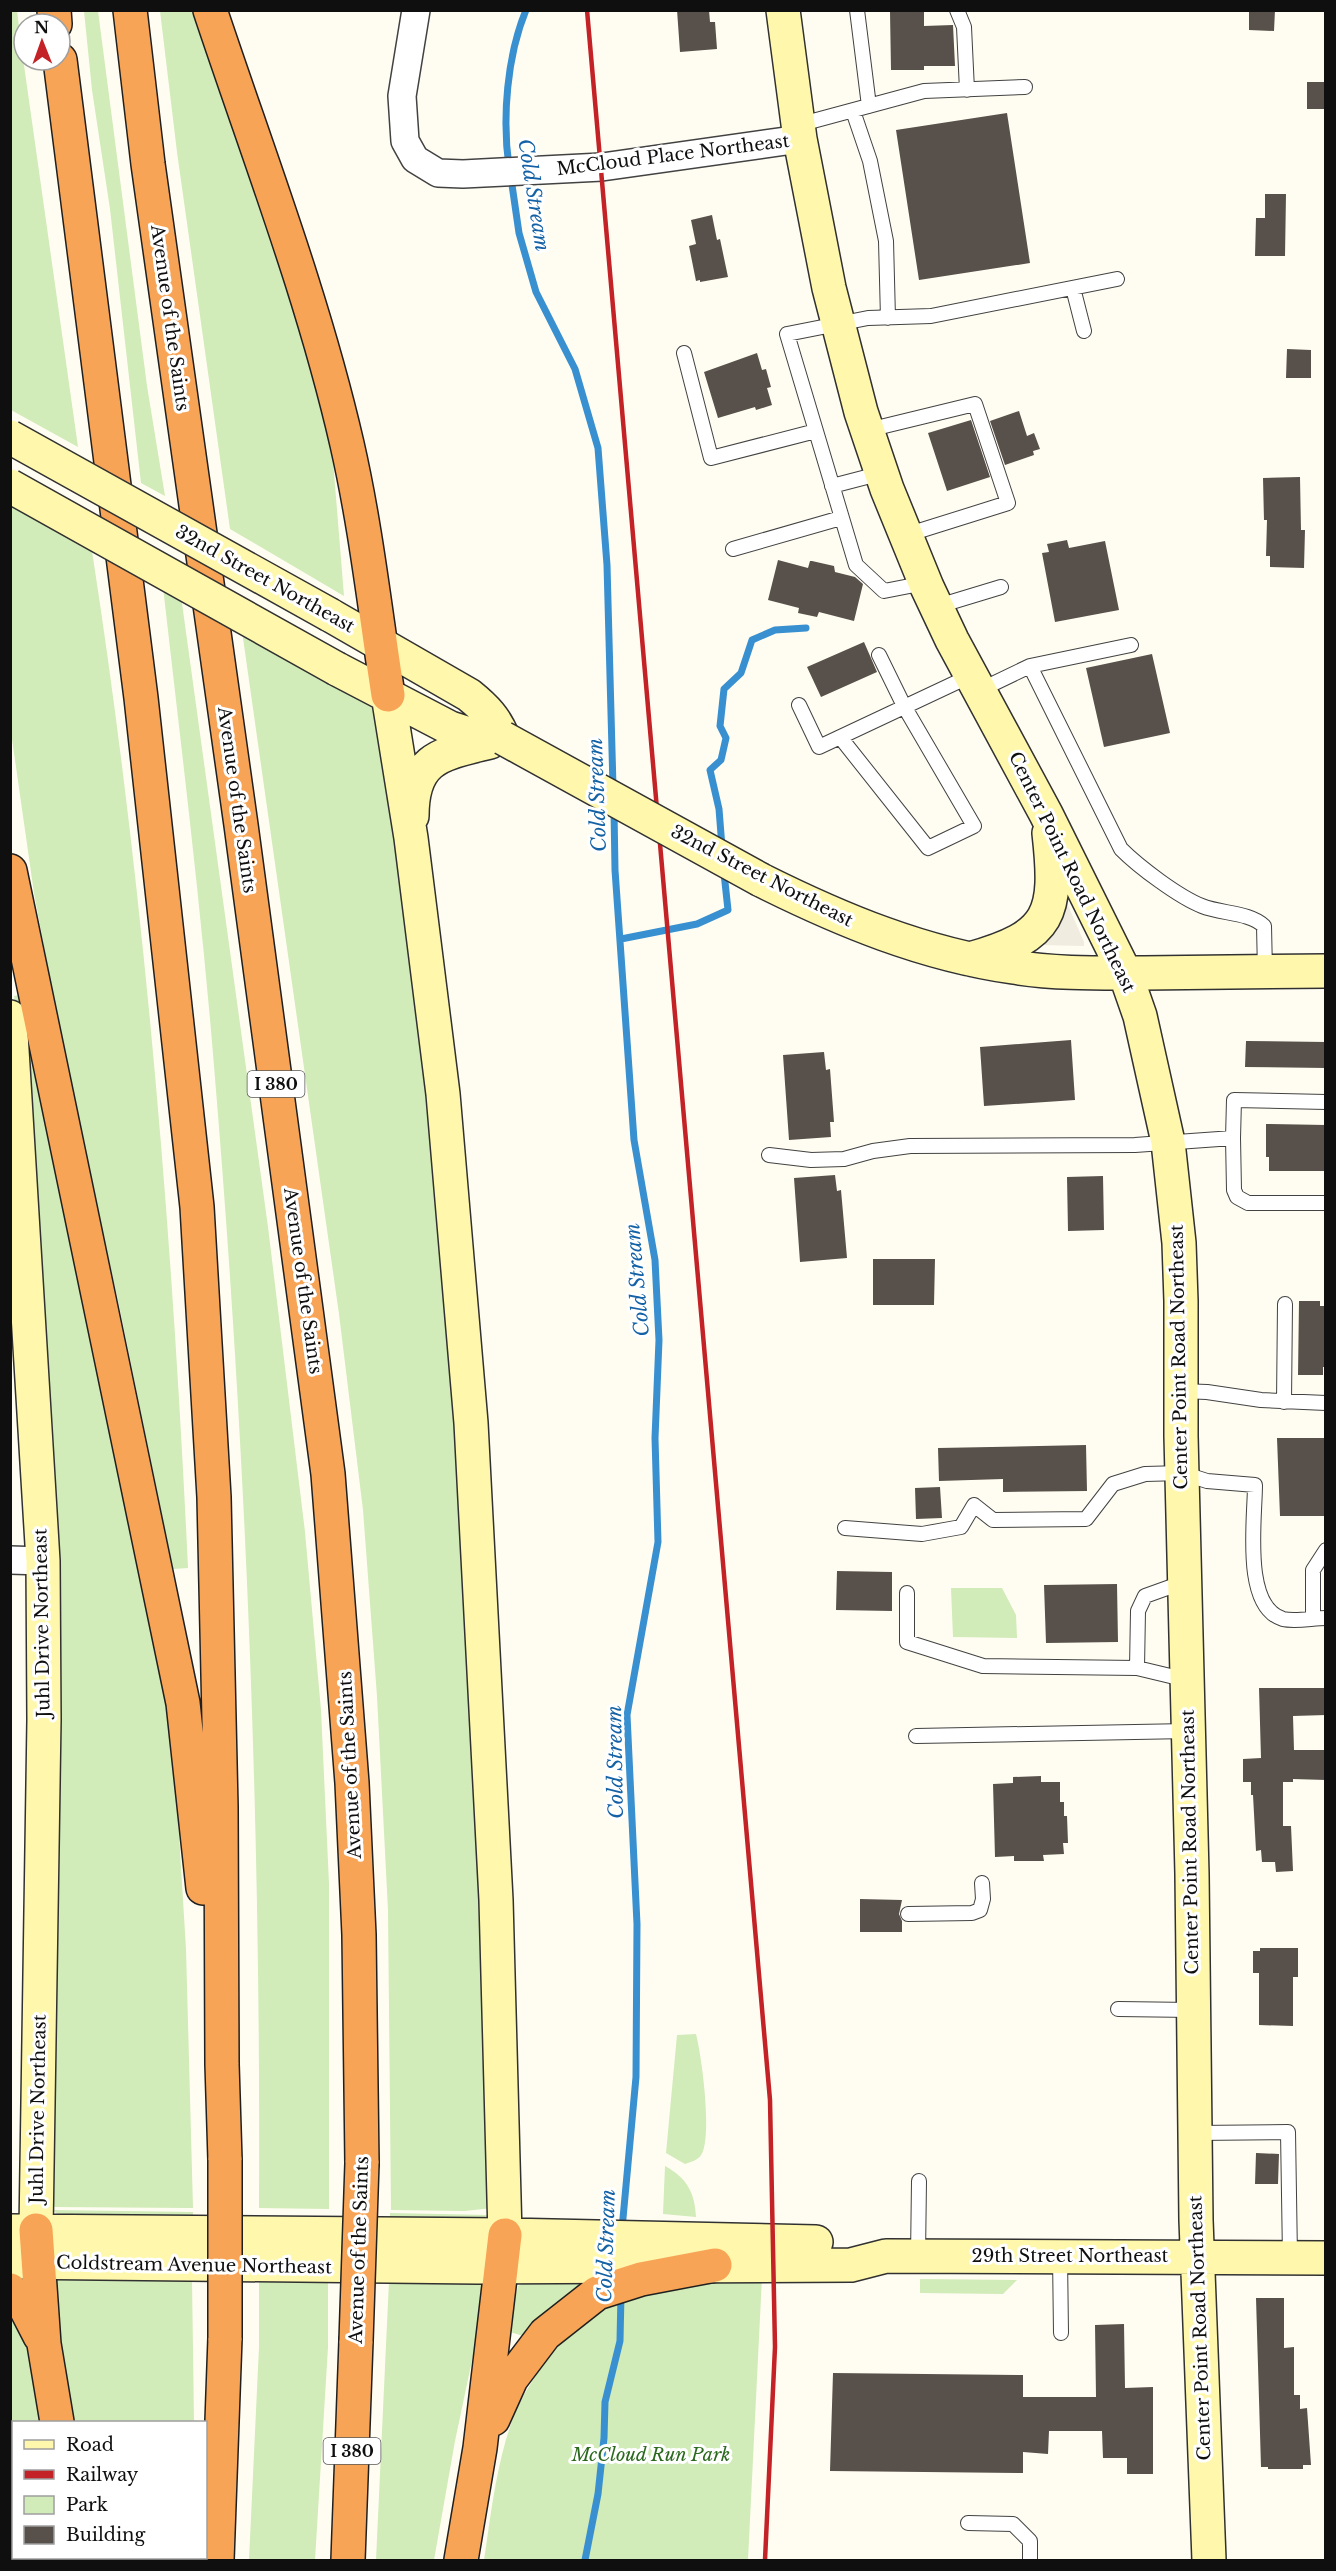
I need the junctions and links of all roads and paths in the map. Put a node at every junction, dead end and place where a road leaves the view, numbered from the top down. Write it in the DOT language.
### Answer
graph roads {
  1 [pos="130,10"];
  2 [pos="210,10"];
  3 [pos="416,10"];
  4 [pos="783,10"];
  5 [pos="857,10"];
  6 [pos="957,10"];
  7 [pos="62,72"];
  8 [pos="1025,87"];
  9 [pos="967,90"];
  10 [pos="869,106"];
  11 [pos="853,111"];
  12 [pos="799,132"];
  13 [pos="1117,279"];
  14 [pos="1073,288"];
  15 [pos="888,318"];
  16 [pos="838,323"];
  17 [pos="1084,331"];
  18 [pos="684,353"];
  19 [pos="868,430"];
  20 [pos="816,431"];
  21 [pos="10,437"];
  22 [pos="882,473"];
  23 [pos="10,486"];
  24 [pos="832,486"];
  25 [pos="842,518"];
  26 [pos="906,535"];
  27 [pos="733,549"];
  28 [pos="1001,587"];
  29 [pos="930,595"];
  30 [pos="380,643"];
  31 [pos="1131,645"];
  32 [pos="879,655"];
  33 [pos="1030,666"];
  34 [pos="974,683"];
  35 [pos="388,695"];
  36 [pos="800,705"];
  37 [pos="904,706"];
  38 [pos="840,737"];
  39 [pos="503,738"];
  40 [pos="1046,814"];
  41 [pos="411,838"];
  42 [pos="10,871"];
  43 [pos="970,959"];
  44 [pos="1265,971"];
  45 [pos="1326,971"];
  46 [pos="1125,973"];
  47 [pos="10,1017"];
  48 [pos="1326,1102"];
  49 [pos="1233,1138"];
  50 [pos="1168,1142"];
  51 [pos="769,1155"];
  52 [pos="1326,1203"];
  53 [pos="1285,1304"];
  54 [pos="1181,1391"];
  55 [pos="1284,1402"];
  56 [pos="1326,1403"];
  57 [pos="1182,1473"];
  58 [pos="845,1528"];
  59 [pos="1326,1550"];
  60 [pos="10,1560"];
  61 [pos="43,1561"];
  62 [pos="1184,1582"];
  63 [pos="907,1593"];
  64 [pos="1319,1618"];
  65 [pos="1137,1668"];
  66 [pos="1187,1680"];
  67 [pos="1188,1731"];
  68 [pos="916,1736"];
  69 [pos="982,1883"];
  70 [pos="908,1914"];
  71 [pos="1118,2009"];
  72 [pos="1192,2010"];
  73 [pos="222,2064"];
  74 [pos="1195,2133"];
  75 [pos="919,2181"];
  76 [pos="23,2230"];
  77 [pos="504,2251"];
  78 [pos="886,2256"];
  79 [pos="918,2256"];
  80 [pos="1060,2256"];
  81 [pos="1197,2257"];
  82 [pos="1290,2257"];
  83 [pos="1326,2258"];
  84 [pos="666,2260"];
  85 [pos="24,2263"];
  86 [pos="715,2265"];
  87 [pos="597,2266"];
  88 [pos="10,2290"];
  89 [pos="1061,2333"];
  90 [pos="44,2344"];
  91 [pos="57,2421"];
  92 [pos="480,2448"];
  93 [pos="968,2523"];
  94 [pos="217,2560"];
  95 [pos="348,2560"];
  96 [pos="460,2560"];
  97 [pos="1030,2560"];
  98 [pos="1209,2560"];
  1 -- 95 [label="highway, Avenue of the Saints / I 380, bridge"];
  2 -- 30 [label="highway"];
  3 -- 12 [label="street, McCloud Place Northeast"];
  4 -- 12 [label="main road, Center Point Road Northeast"];
  5 -- 10 [label="lane"];
  6 -- 9 [label="lane"];
  7 -- 73 [label="highway"];
  8 -- 9 [label="lane"];
  9 -- 10 [label="lane"];
  10 -- 11 [label="lane"];
  11 -- 12 [label="lane"];
  11 -- 15 [label="lane"];
  12 -- 16 [label="main road, Center Point Road Northeast"];
  13 -- 14 [label="lane"];
  14 -- 15 [label="lane"];
  14 -- 17 [label="lane"];
  15 -- 16 [label="lane"];
  16 -- 19 [label="main road, Center Point Road Northeast"];
  16 -- 20 [label="lane"];
  18 -- 20 [label="lane"];
  19 -- 22 [label="main road, Center Point Road Northeast"];
  19 -- 26 [label="lane"];
  20 -- 24 [label="lane"];
  21 -- 30 [label="main road, 32nd Street Northeast, bridge"];
  22 -- 24 [label="lane"];
  22 -- 26 [label="main road, Center Point Road Northeast"];
  23 -- 35 [label="main road, 32nd Street Northeast, bridge"];
  24 -- 25 [label="lane"];
  25 -- 27 [label="lane"];
  25 -- 29 [label="lane"];
  26 -- 29 [label="main road, Center Point Road Northeast"];
  28 -- 29 [label="lane"];
  29 -- 34 [label="main road, Center Point Road Northeast"];
  30 -- 35 [label="highway"];
  30 -- 39 [label="main road, 32nd Street Northeast"];
  31 -- 33 [label="lane"];
  32 -- 37 [label="lane"];
  33 -- 34 [label="lane"];
  33 -- 44 [label="lane"];
  34 -- 37 [label="lane"];
  34 -- 40 [label="main road, Center Point Road Northeast"];
  35 -- 39 [label="main road, 32nd Street Northeast"];
  35 -- 41 [label="main road"];
  36 -- 38 [label="lane"];
  37 -- 38 [label="lane"];
  37 -- 38 [label="lane"];
  39 -- 41 [label="main road"];
  39 -- 43 [label="main road, 32nd Street Northeast, bridge"];
  40 -- 43 [label="main road"];
  40 -- 46 [label="main road, Center Point Road Northeast"];
  41 -- 77 [label="main road"];
  42 -- 73 [label="highway"];
  43 -- 46 [label="main road, 32nd Street Northeast"];
  44 -- 45 [label="main road, 32nd Street Northeast"];
  44 -- 46 [label="main road, 32nd Street Northeast"];
  46 -- 50 [label="main road, Center Point Road Northeast"];
  47 -- 61 [label="main road, Juhl Drive Northeast"];
  48 -- 49 [label="lane"];
  49 -- 50 [label="lane"];
  49 -- 52 [label="lane"];
  50 -- 51 [label="lane"];
  50 -- 54 [label="main road, Center Point Road Northeast"];
  53 -- 55 [label="lane"];
  54 -- 55 [label="lane"];
  54 -- 57 [label="main road, Center Point Road Northeast"];
  55 -- 56 [label="lane"];
  57 -- 58 [label="lane"];
  57 -- 62 [label="main road, Center Point Road Northeast"];
  57 -- 64 [label="lane"];
  59 -- 64 [label="lane"];
  60 -- 61 [label="street"];
  61 -- 76 [label="main road, Juhl Drive Northeast"];
  62 -- 65 [label="lane"];
  62 -- 66 [label="main road, Center Point Road Northeast"];
  63 -- 65 [label="lane"];
  65 -- 66 [label="lane"];
  66 -- 67 [label="main road, Center Point Road Northeast"];
  67 -- 68 [label="lane"];
  67 -- 72 [label="main road, Center Point Road Northeast"];
  69 -- 70 [label="lane"];
  71 -- 72 [label="lane"];
  72 -- 74 [label="main road, Center Point Road Northeast"];
  73 -- 94 [label="highway, bridge"];
  74 -- 81 [label="main road, Center Point Road Northeast"];
  74 -- 82 [label="lane"];
  75 -- 79 [label="lane"];
  76 -- 77 [label="main road, Coldstream Avenue Northeast"];
  76 -- 85 [label="highway"];
  77 -- 85 [label="main road, Coldstream Avenue Northeast"];
  77 -- 87 [label="main road, Coldstream Avenue Northeast"];
  77 -- 92 [label="highway"];
  78 -- 79 [label="main road, 29th Street Northeast"];
  78 -- 84 [label="main road, 29th Street Northeast"];
  78 -- 86 [label="main road, 29th Street Northeast"];
  79 -- 80 [label="main road, 29th Street Northeast"];
  80 -- 81 [label="main road, 29th Street Northeast"];
  80 -- 89 [label="lane"];
  81 -- 82 [label="main road, 29th Street Northeast"];
  81 -- 98 [label="main road, Center Point Road Northeast"];
  82 -- 83 [label="main road, 29th Street Northeast"];
  84 -- 86 [label="highway"];
  84 -- 87 [label="main road, Coldstream Avenue Northeast"];
  84 -- 87 [label="highway"];
  85 -- 90 [label="highway"];
  87 -- 92 [label="highway"];
  88 -- 90 [label="highway"];
  90 -- 91 [label="highway"];
  92 -- 96 [label="highway"];
  93 -- 97 [label="lane"];
}
